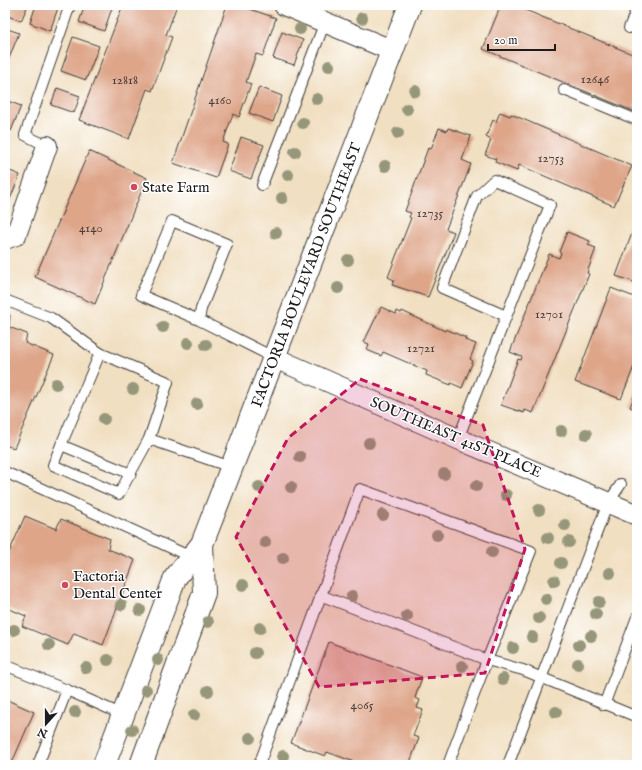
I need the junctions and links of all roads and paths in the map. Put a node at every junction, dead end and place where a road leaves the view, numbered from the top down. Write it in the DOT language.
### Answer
graph roads {
  1 [pos="70,5"];
  2 [pos="284,5"];
  3 [pos="410,5"];
  4 [pos="637,8"];
  5 [pos="325,22"];
  6 [pos="629,28"];
  7 [pos="393,51"];
  8 [pos="564,90"];
  9 [pos="637,120"];
  10 [pos="47,146"];
  11 [pos="262,185"];
  12 [pos="5,239"];
  13 [pos="5,300"];
  14 [pos="506,316"];
  15 [pos="199,320"];
  16 [pos="100,353"];
  17 [pos="275,358"];
  18 [pos="149,439"];
  19 [pos="458,439"];
  20 [pos="61,445"];
  21 [pos="231,467"];
  22 [pos="5,472"];
  23 [pos="131,474"];
  24 [pos="621,484"];
  25 [pos="608,502"];
  26 [pos="637,515"];
  27 [pos="196,551"];
  28 [pos="320,595"];
  29 [pos="637,617"];
  30 [pos="487,660"];
  31 [pos="5,665"];
  32 [pos="542,678"];
  33 [pos="67,690"];
  34 [pos="604,705"];
  35 [pos="123,715"];
  36 [pos="637,718"];
  37 [pos="38,765"];
  38 [pos="104,765"];
  39 [pos="141,765"];
  40 [pos="259,765"];
  41 [pos="448,765"];
  42 [pos="508,765"];
  1 -- 10 [label="lane"];
  2 -- 5 [label="street"];
  3 -- 7 [label="main road, FACTORIA BOULEVARD SOUTHEAST"];
  4 -- 6 [label="lane"];
  5 -- 7 [label="street"];
  5 -- 11 [label="lane"];
  7 -- 17 [label="main road, FACTORIA BOULEVARD SOUTHEAST"];
  8 -- 9 [label="lane"];
  10 -- 12 [label="street"];
  13 -- 16 [label="lane"];
  14 -- 14 [label="lane"];
  14 -- 19 [label="lane"];
  15 -- 15 [label="lane"];
  15 -- 17 [label="lane"];
  16 -- 18 [label="lane"];
  16 -- 20 [label="lane"];
  17 -- 19 [label="street, SOUTHEAST 41ST PLACE"];
  17 -- 21 [label="main road, FACTORIA BOULEVARD SOUTHEAST"];
  18 -- 21 [label="lane"];
  18 -- 23 [label="lane"];
  19 -- 25 [label="street, SOUTHEAST 41ST PLACE"];
  20 -- 23 [label="lane"];
  20 -- 23 [label="lane"];
  21 -- 27 [label="main road, FACTORIA BOULEVARD SOUTHEAST"];
  22 -- 27 [label="lane"];
  24 -- 25 [label="lane"];
  25 -- 26 [label="street, SOUTHEAST 41ST PLACE"];
  25 -- 32 [label="lane"];
  27 -- 35 [label="main road, FACTORIA BOULEVARD SOUTHEAST"];
  27 -- 39 [label="main road, FACTORIA BOULEVARD SOUTHEAST"];
  28 -- 30 [label="lane"];
  28 -- 30 [label="lane"];
  28 -- 40 [label="lane"];
  29 -- 34 [label="lane"];
  30 -- 32 [label="lane"];
  30 -- 41 [label="lane"];
  31 -- 33 [label="lane"];
  32 -- 34 [label="lane"];
  32 -- 42 [label="lane"];
  33 -- 35 [label="lane"];
  33 -- 37 [label="lane"];
  34 -- 36 [label="lane"];
  35 -- 38 [label="main road, FACTORIA BOULEVARD SOUTHEAST"];
}
